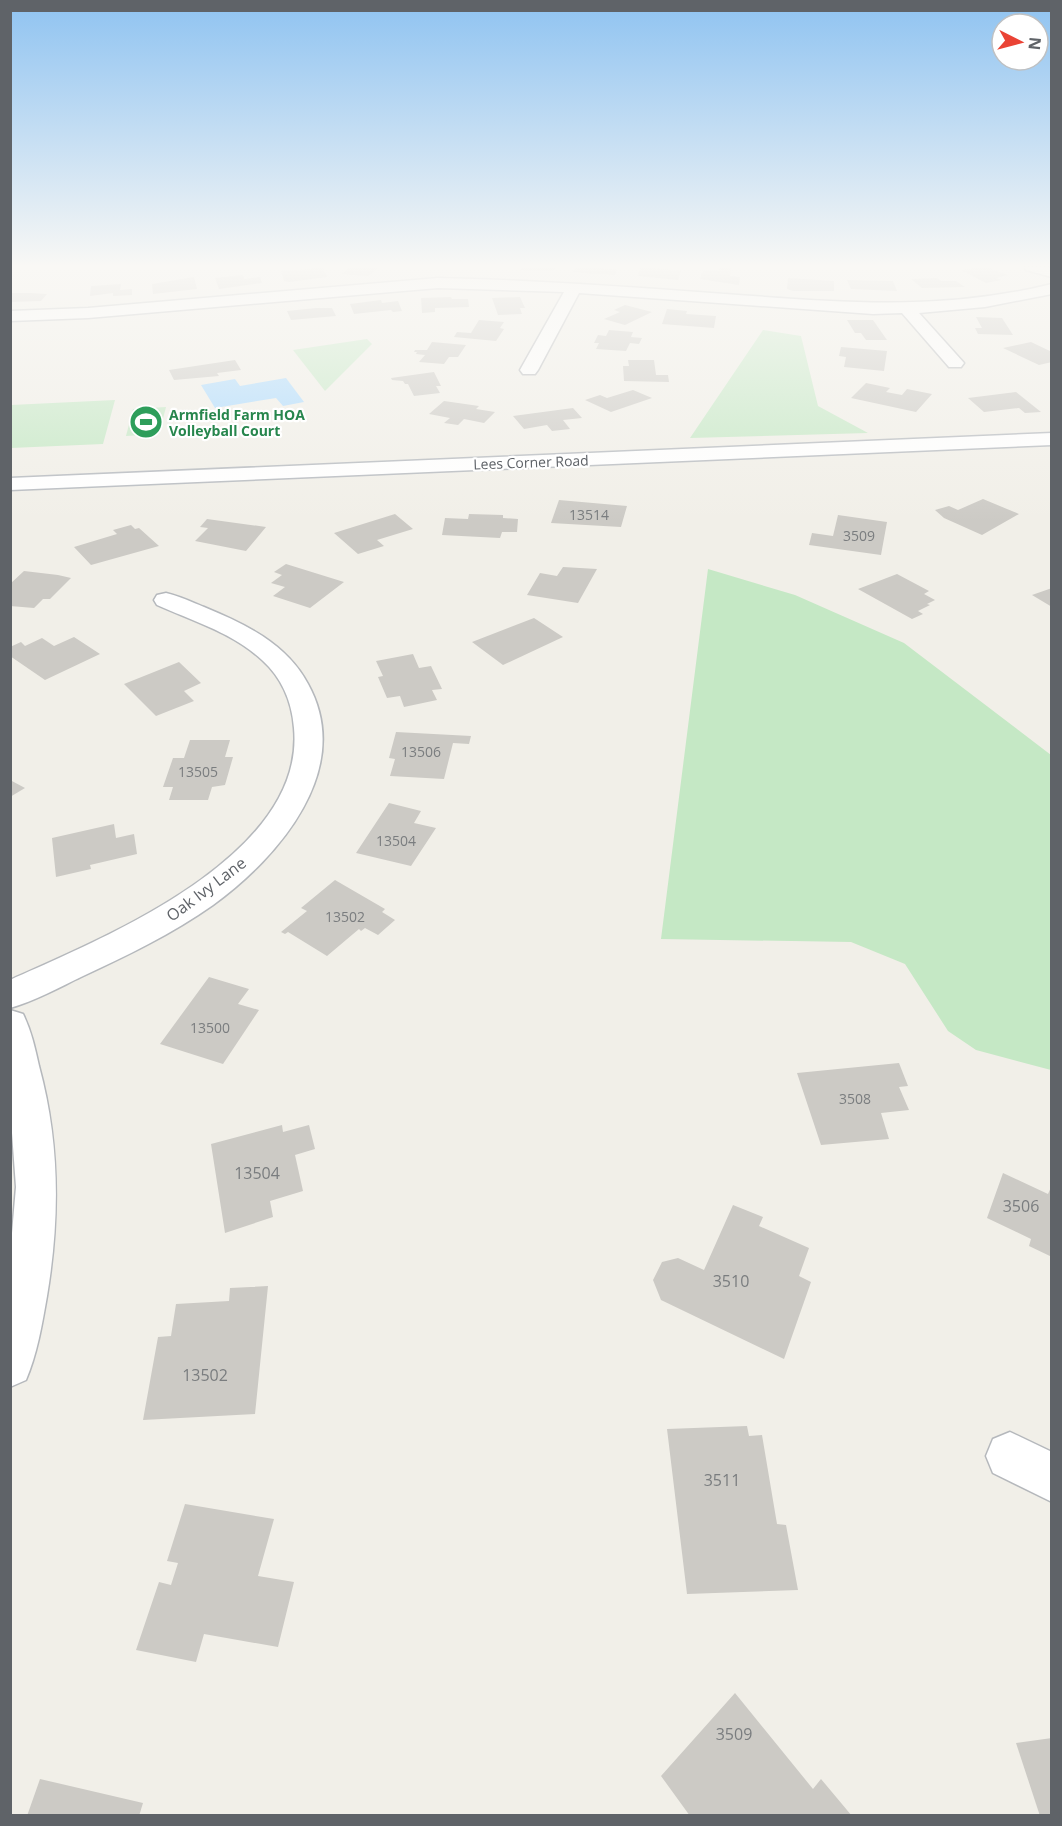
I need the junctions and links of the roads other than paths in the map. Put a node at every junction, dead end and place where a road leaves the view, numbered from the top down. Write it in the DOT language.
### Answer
graph roads {
  1 [pos="539,352"];
  2 [pos="945,352"];
  3 [pos="955,363"];
  4 [pos="529,370"];
  5 [pos="1052,439"];
  6 [pos="10,484"];
  7 [pos="166,600"];
  8 [pos="10,995"];
  9 [pos="10,1024"];
  10 [pos="10,1364"];
  11 [pos="1010,1456"];
  12 [pos="1052,1478"];
  1 -- 4 [label="street"];
  2 -- 3 [label="street"];
  5 -- 6 [label="street, Lees Corner Road"];
  7 -- 8 [label="street, Oak Ivy Lane"];
  9 -- 10 [label="street"];
  11 -- 12 [label="street"];
}
